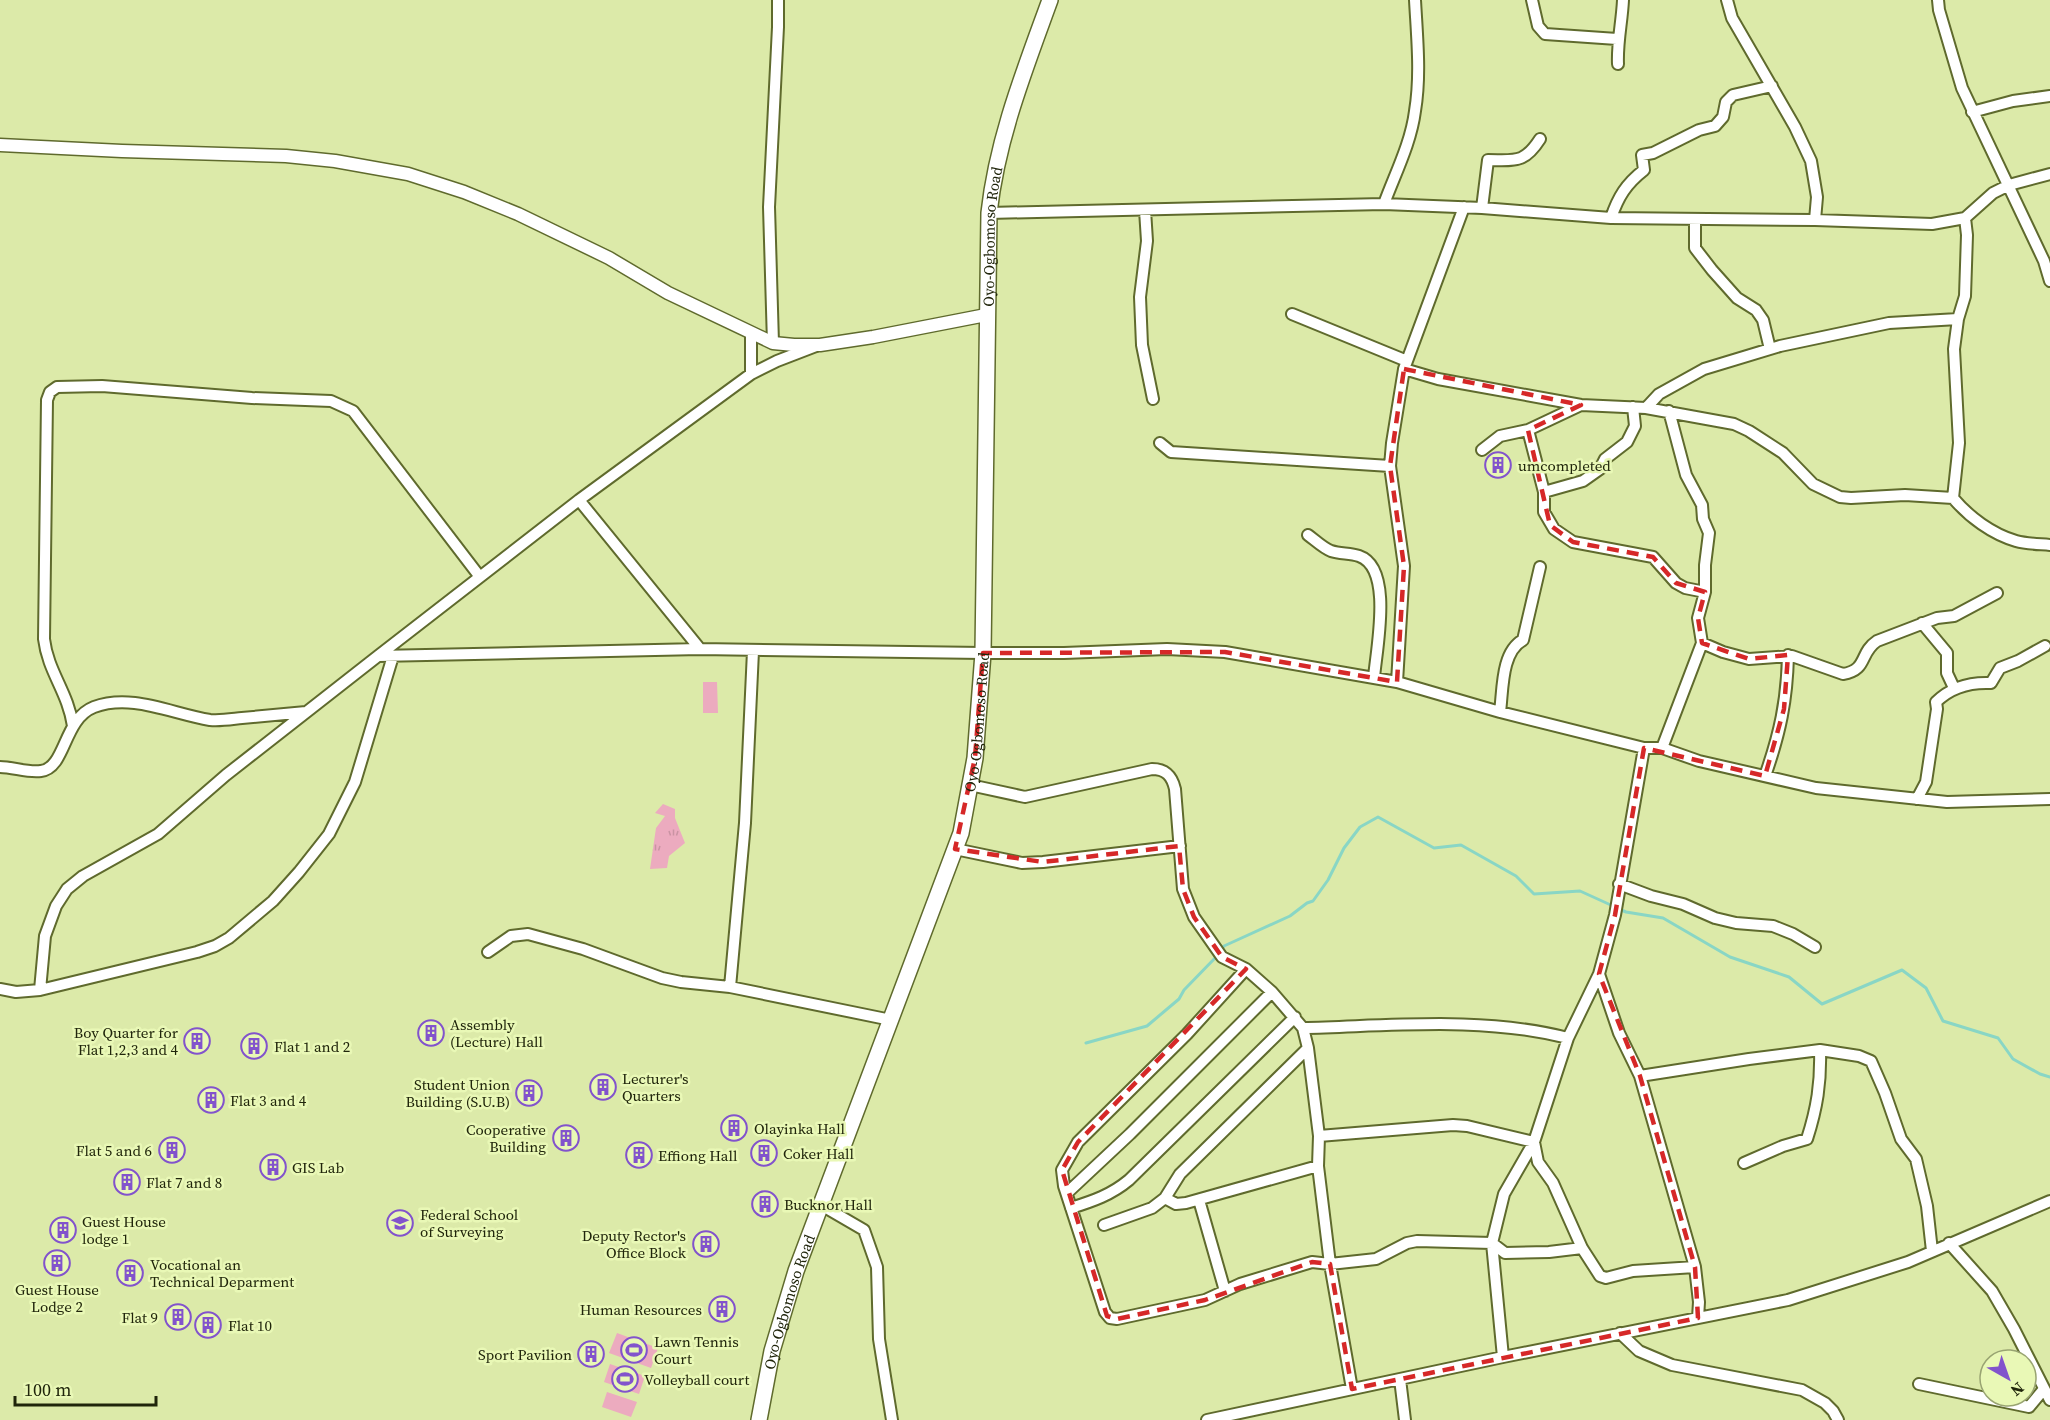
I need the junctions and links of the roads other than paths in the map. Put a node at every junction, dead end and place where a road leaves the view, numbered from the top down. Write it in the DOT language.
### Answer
graph roads {
  1 [pos="778,0"];
  2 [pos="1050,0"];
  3 [pos="1415,0"];
  4 [pos="1532,0"];
  5 [pos="1623,0"];
  6 [pos="1727,0"];
  7 [pos="1938,0"];
  8 [pos="1617,39"];
  9 [pos="1618,64"];
  10 [pos="1772,86"];
  11 [pos="2050,96"];
  12 [pos="1972,112"];
  13 [pos="1540,140"];
  14 [pos="0,145"];
  15 [pos="2050,174"];
  16 [pos="2009,185"];
  17 [pos="1384,204"];
  18 [pos="1464,207"];
  19 [pos="1482,208"];
  20 [pos="1145,210"];
  21 [pos="989,213"];
  22 [pos="1611,218"];
  23 [pos="1965,218"];
  24 [pos="1695,220"];
  25 [pos="1815,220"];
  26 [pos="2050,281"];
  27 [pos="1292,314"];
  28 [pos="987,315"];
  29 [pos="1958,319"];
  30 [pos="751,333"];
  31 [pos="773,343"];
  32 [pos="820,345"];
  33 [pos="1770,349"];
  34 [pos="1406,365"];
  35 [pos="751,374"];
  36 [pos="1154,399"];
  37 [pos="1581,405"];
  38 [pos="1633,407"];
  39 [pos="1646,408"];
  40 [pos="1669,411"];
  41 [pos="1528,430"];
  42 [pos="1160,443"];
  43 [pos="1482,450"];
  44 [pos="1390,466"];
  45 [pos="1544,492"];
  46 [pos="1953,498"];
  47 [pos="579,500"];
  48 [pos="1308,535"];
  49 [pos="2050,545"];
  50 [pos="1540,567"];
  51 [pos="480,577"];
  52 [pos="1705,592"];
  53 [pos="1997,593"];
  54 [pos="1922,623"];
  55 [pos="1702,643"];
  56 [pos="2045,645"];
  57 [pos="700,649"];
  58 [pos="753,651"];
  59 [pos="983,653"];
  60 [pos="1788,655"];
  61 [pos="378,656"];
  62 [pos="393,656"];
  63 [pos="1374,678"];
  64 [pos="1397,682"];
  65 [pos="1954,688"];
  66 [pos="67,700"];
  67 [pos="87,711"];
  68 [pos="306,712"];
  69 [pos="1500,712"];
  70 [pos="73,726"];
  71 [pos="1644,748"];
  72 [pos="1662,748"];
  73 [pos="0,767"];
  74 [pos="1765,776"];
  75 [pos="970,785"];
  76 [pos="1917,799"];
  77 [pos="2050,799"];
  78 [pos="1179,846"];
  79 [pos="955,849"];
  80 [pos="1619,884"];
  81 [pos="1815,947"];
  82 [pos="488,952"];
  83 [pos="1246,969"];
  84 [pos="1599,974"];
  85 [pos="730,987"];
  86 [pos="0,989"];
  87 [pos="40,990"];
  88 [pos="1272,992"];
  89 [pos="1295,1017"];
  90 [pos="891,1020"];
  91 [pos="1303,1028"];
  92 [pos="1568,1038"];
  93 [pos="1308,1048"];
  94 [pos="1820,1050"];
  95 [pos="1640,1076"];
  96 [pos="1319,1136"];
  97 [pos="1534,1142"];
  98 [pos="1744,1163"];
  99 [pos="1318,1166"];
  100 [pos="1067,1193"];
  101 [pos="1165,1198"];
  102 [pos="1199,1200"];
  103 [pos="2050,1201"];
  104 [pos="821,1205"];
  105 [pos="1071,1208"];
  106 [pos="1104,1224"];
  107 [pos="1492,1243"];
  108 [pos="1949,1243"];
  109 [pos="1582,1248"];
  110 [pos="1932,1251"];
  111 [pos="1330,1264"];
  112 [pos="1695,1267"];
  113 [pos="1225,1291"];
  114 [pos="1698,1318"];
  115 [pos="1620,1333"];
  116 [pos="1503,1357"];
  117 [pos="1400,1379"];
  118 [pos="1918,1384"];
  119 [pos="1352,1389"];
  120 [pos="2044,1389"];
  121 [pos="2050,1400"];
  122 [pos="759,1420"];
  123 [pos="892,1420"];
  124 [pos="1207,1420"];
  125 [pos="1405,1420"];
  126 [pos="1838,1420"];
  1 -- 31 [label="street"];
  2 -- 21 [label="highway, Oyo-Ogbomoso Road"];
  3 -- 17 [label="street"];
  4 -- 8 [label="street"];
  5 -- 8 [label="street"];
  6 -- 10 [label="street"];
  7 -- 12 [label="street"];
  8 -- 9 [label="street"];
  10 -- 22 [label="street"];
  10 -- 25 [label="street"];
  11 -- 12 [label="street"];
  12 -- 16 [label="street"];
  13 -- 19 [label="street"];
  14 -- 30 [label="main road"];
  15 -- 16 [label="street"];
  16 -- 23 [label="street"];
  16 -- 26 [label="street"];
  17 -- 18 [label="street"];
  17 -- 20 [label="street"];
  18 -- 19 [label="street"];
  18 -- 34 [label="street"];
  19 -- 22 [label="street"];
  20 -- 21 [label="street"];
  20 -- 36 [label="street"];
  21 -- 28 [label="highway, Oyo-Ogbomoso Road"];
  22 -- 24 [label="street"];
  23 -- 25 [label="street"];
  23 -- 29 [label="street"];
  24 -- 25 [label="street"];
  24 -- 33 [label="street"];
  27 -- 34 [label="street"];
  28 -- 32 [label="main road"];
  28 -- 59 [label="highway, Oyo-Ogbomoso Road"];
  29 -- 33 [label="street"];
  29 -- 46 [label="street"];
  30 -- 31 [label="main road"];
  30 -- 35 [label="street"];
  31 -- 32 [label="main road"];
  32 -- 35 [label="street"];
  33 -- 39 [label="street"];
  34 -- 37 [label="street"];
  34 -- 44 [label="street"];
  35 -- 47 [label="street"];
  37 -- 38 [label="street"];
  37 -- 41 [label="street"];
  38 -- 39 [label="street"];
  38 -- 45 [label="street"];
  39 -- 40 [label="street"];
  40 -- 46 [label="street"];
  40 -- 52 [label="street"];
  41 -- 43 [label="street"];
  41 -- 45 [label="street"];
  42 -- 44 [label="street"];
  44 -- 64 [label="street"];
  45 -- 52 [label="street"];
  46 -- 49 [label="street"];
  47 -- 51 [label="street"];
  47 -- 57 [label="street"];
  48 -- 63 [label="street"];
  50 -- 69 [label="street"];
  51 -- 61 [label="street"];
  51 -- 66 [label="street"];
  52 -- 55 [label="street"];
  53 -- 54 [label="street"];
  54 -- 60 [label="street"];
  54 -- 65 [label="street"];
  55 -- 60 [label="street"];
  55 -- 72 [label="street"];
  56 -- 65 [label="street"];
  57 -- 58 [label="street"];
  57 -- 62 [label="street"];
  58 -- 59 [label="street"];
  58 -- 85 [label="street"];
  59 -- 63 [label="street"];
  59 -- 75 [label="highway, Oyo-Ogbomoso Road"];
  60 -- 74 [label="street"];
  61 -- 62 [label="street"];
  61 -- 68 [label="street"];
  62 -- 87 [label="street"];
  63 -- 64 [label="street"];
  64 -- 69 [label="street"];
  65 -- 76 [label="street"];
  66 -- 67 [label="street"];
  66 -- 70 [label="street"];
  67 -- 68 [label="street"];
  67 -- 70 [label="street"];
  68 -- 87 [label="street"];
  69 -- 71 [label="street"];
  70 -- 73 [label="street"];
  71 -- 72 [label="street"];
  71 -- 80 [label="street"];
  72 -- 74 [label="street"];
  74 -- 76 [label="street"];
  75 -- 78 [label="street"];
  75 -- 79 [label="highway, Oyo-Ogbomoso Road"];
  76 -- 77 [label="street"];
  78 -- 79 [label="street"];
  78 -- 83 [label="street"];
  79 -- 90 [label="highway, Oyo-Ogbomoso Road"];
  80 -- 81 [label="street"];
  80 -- 84 [label="street"];
  82 -- 85 [label="street"];
  83 -- 88 [label="street"];
  83 -- 100 [label="street"];
  84 -- 92 [label="street"];
  84 -- 95 [label="street"];
  85 -- 90 [label="street"];
  86 -- 87 [label="street"];
  88 -- 89 [label="street"];
  88 -- 100 [label="street"];
  89 -- 91 [label="street"];
  89 -- 105 [label="street"];
  90 -- 104 [label="highway, Oyo-Ogbomoso Road"];
  91 -- 92 [label="street"];
  91 -- 93 [label="street"];
  92 -- 97 [label="street"];
  93 -- 96 [label="street"];
  93 -- 101 [label="street"];
  94 -- 95 [label="street"];
  94 -- 98 [label="street"];
  94 -- 110 [label="street"];
  95 -- 112 [label="street"];
  96 -- 97 [label="street"];
  96 -- 99 [label="street"];
  97 -- 107 [label="street"];
  97 -- 109 [label="street"];
  99 -- 102 [label="street"];
  99 -- 111 [label="street"];
  100 -- 105 [label="street"];
  101 -- 102 [label="street"];
  101 -- 106 [label="street"];
  102 -- 113 [label="street"];
  103 -- 108 [label="street"];
  104 -- 122 [label="highway, Oyo-Ogbomoso Road"];
  104 -- 123 [label="street"];
  105 -- 113 [label="street"];
  107 -- 109 [label="street"];
  107 -- 111 [label="street"];
  107 -- 116 [label="street"];
  108 -- 110 [label="street"];
  108 -- 120 [label="street"];
  109 -- 112 [label="street"];
  110 -- 114 [label="street"];
  111 -- 113 [label="street"];
  111 -- 119 [label="street"];
  112 -- 114 [label="street"];
  114 -- 115 [label="street"];
  115 -- 116 [label="street"];
  115 -- 126 [label="street"];
  116 -- 117 [label="street"];
  117 -- 119 [label="street"];
  117 -- 125 [label="street"];
  118 -- 120 [label="street"];
  119 -- 124 [label="street"];
  120 -- 121 [label="street"];
}
